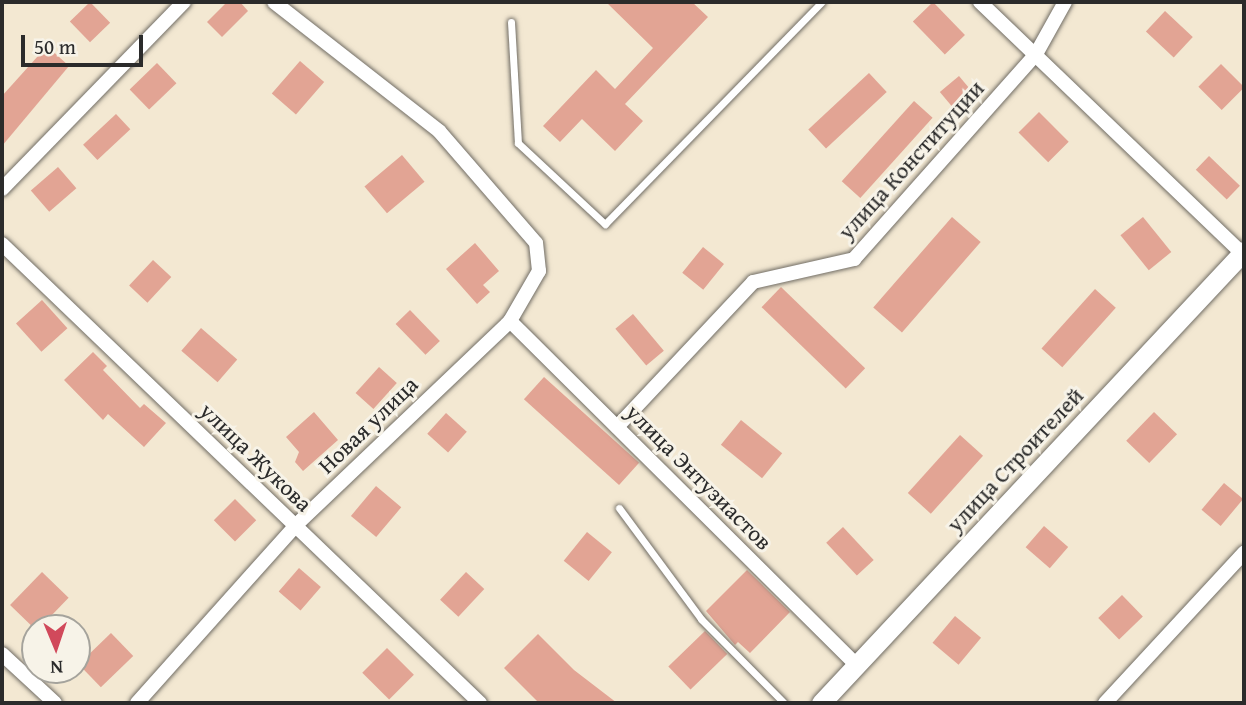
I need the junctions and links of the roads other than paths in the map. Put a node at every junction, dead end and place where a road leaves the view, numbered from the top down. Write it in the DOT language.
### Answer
graph roads {
  1 [pos="184,2"];
  2 [pos="274,2"];
  3 [pos="822,2"];
  4 [pos="980,2"];
  5 [pos="1065,2"];
  6 [pos="511,22"];
  7 [pos="1037,54"];
  8 [pos="2,189"];
  9 [pos="2,244"];
  10 [pos="1241,260"];
  11 [pos="510,321"];
  12 [pos="617,427"];
  13 [pos="619,508"];
  14 [pos="295,526"];
  15 [pos="1244,554"];
  16 [pos="2,654"];
  17 [pos="857,665"];
  18 [pos="55,703"];
  19 [pos="137,703"];
  20 [pos="480,703"];
  21 [pos="784,703"];
  22 [pos="821,703"];
  23 [pos="1105,703"];
  1 -- 8 [label="street"];
  2 -- 11 [label="street, Новая улица"];
  3 -- 6 [label="lane"];
  4 -- 7 [label="street"];
  5 -- 7 [label="street, улица Конституции"];
  7 -- 10 [label="street"];
  7 -- 12 [label="street, улица Конституции"];
  9 -- 14 [label="street, улица Жукова"];
  10 -- 17 [label="main road, улица Строителей"];
  11 -- 12 [label="street, улица Энтузиастов"];
  11 -- 14 [label="street, Новая улица"];
  12 -- 17 [label="street, улица Энтузиастов"];
  13 -- 21 [label="lane"];
  14 -- 19 [label="street, Новая улица"];
  14 -- 20 [label="street, улица Жукова"];
  15 -- 23 [label="street"];
  16 -- 18 [label="street"];
  17 -- 22 [label="main road, улица Строителей"];
}
